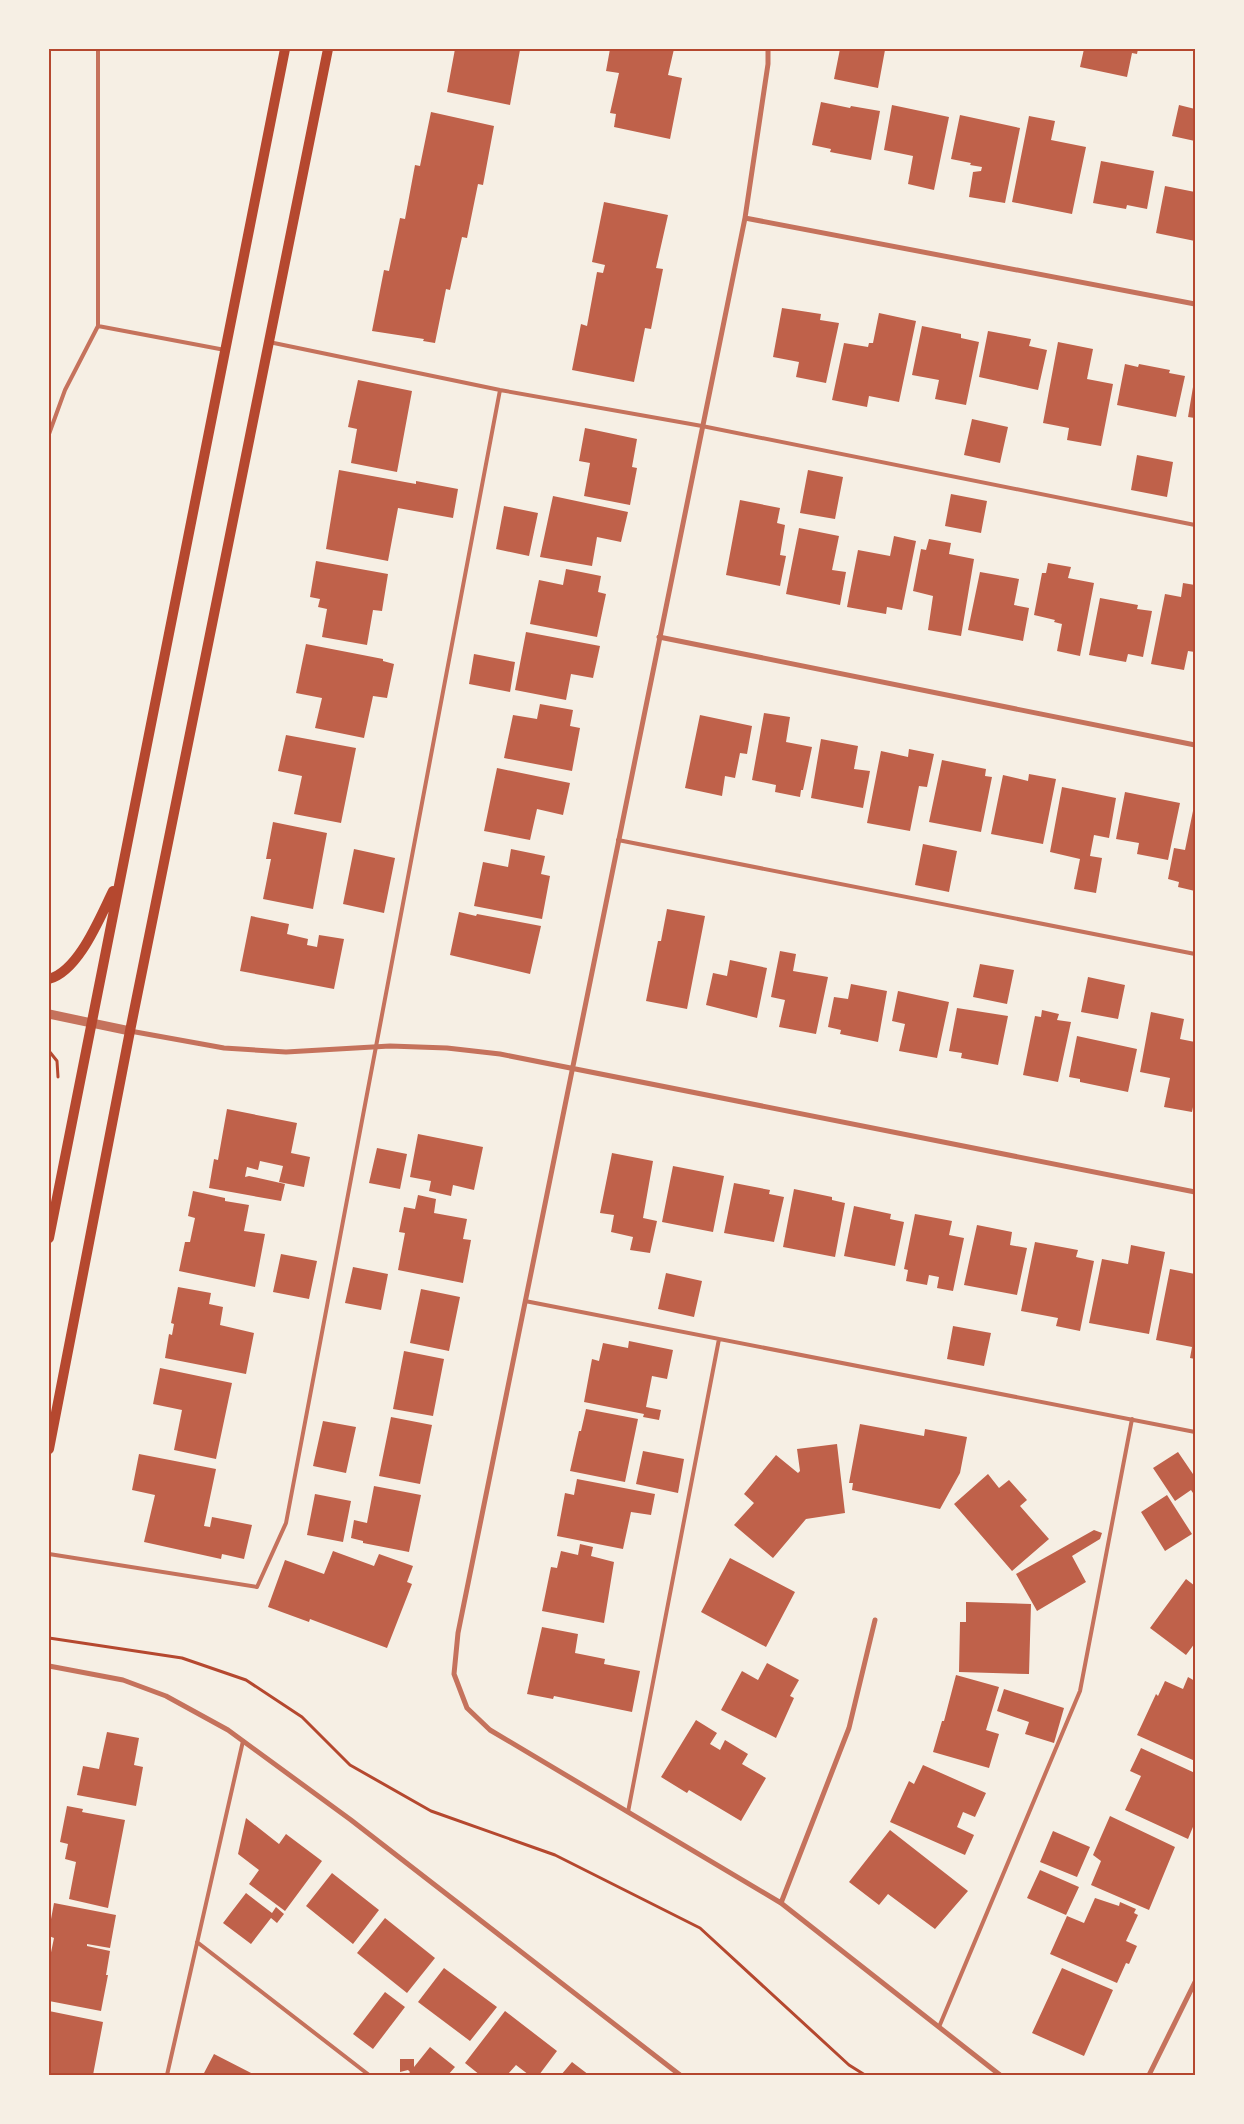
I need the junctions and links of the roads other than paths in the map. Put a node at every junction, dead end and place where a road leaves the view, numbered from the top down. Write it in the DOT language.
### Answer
graph roads {
  1 [pos="98,49"];
  2 [pos="285,49"];
  3 [pos="328,49"];
  4 [pos="768,49"];
  5 [pos="744,218"];
  6 [pos="1195,304"];
  7 [pos="98,326"];
  8 [pos="269,342"];
  9 [pos="225,350"];
  10 [pos="500,390"];
  11 [pos="702,426"];
  12 [pos="49,434"];
  13 [pos="1195,525"];
  14 [pos="660,637"];
  15 [pos="1195,745"];
  16 [pos="618,840"];
  17 [pos="120,876"];
  18 [pos="1195,954"];
  19 [pos="49,980"];
  20 [pos="49,1014"];
  21 [pos="91,1024"];
  22 [pos="130,1031"];
  23 [pos="375,1047"];
  24 [pos="572,1068"];
  25 [pos="1195,1192"];
  26 [pos="49,1238"];
  27 [pos="525,1301"];
  28 [pos="719,1339"];
  29 [pos="1132,1419"];
  30 [pos="1195,1432"];
  31 [pos="49,1449"];
  32 [pos="49,1554"];
  33 [pos="875,1620"];
  34 [pos="49,1666"];
  35 [pos="243,1741"];
  36 [pos="628,1812"];
  37 [pos="781,1903"];
  38 [pos="197,1942"];
  39 [pos="1195,1982"];
  40 [pos="1193,1991"];
  41 [pos="939,2027"];
  42 [pos="166,2075"];
  43 [pos="369,2075"];
  44 [pos="680,2075"];
  45 [pos="1000,2075"];
  46 [pos="1149,2075"];
  1 -- 7 [label="lane"];
  2 -- 9 [label="main road"];
  3 -- 8 [label="main road"];
  4 -- 5 [label="street"];
  5 -- 6 [label="street"];
  5 -- 11 [label="street"];
  7 -- 9 [label="lane"];
  7 -- 12 [label="lane"];
  8 -- 10 [label="lane"];
  8 -- 22 [label="main road"];
  9 -- 17 [label="main road"];
  10 -- 11 [label="lane"];
  10 -- 23 [label="lane"];
  11 -- 13 [label="lane"];
  11 -- 14 [label="street"];
  14 -- 15 [label="street"];
  14 -- 16 [label="street"];
  16 -- 18 [label="lane"];
  16 -- 24 [label="street"];
  17 -- 19 [label="main road"];
  17 -- 21 [label="main road"];
  20 -- 21 [label="street"];
  21 -- 22 [label="street"];
  21 -- 26 [label="main road"];
  22 -- 23 [label="street"];
  22 -- 31 [label="main road"];
  23 -- 24 [label="street"];
  23 -- 32 [label="lane"];
  24 -- 25 [label="street"];
  24 -- 27 [label="street"];
  27 -- 28 [label="lane"];
  27 -- 36 [label="street"];
  28 -- 29 [label="lane"];
  28 -- 36 [label="lane"];
  29 -- 30 [label="lane"];
  29 -- 41 [label="lane"];
  33 -- 37 [label="street"];
  34 -- 35 [label="street"];
  35 -- 38 [label="lane"];
  35 -- 44 [label="street"];
  36 -- 37 [label="street"];
  37 -- 41 [label="street"];
  38 -- 42 [label="lane"];
  38 -- 43 [label="lane"];
  39 -- 40 [label="street"];
  40 -- 46 [label="street"];
  41 -- 45 [label="street"];
}
